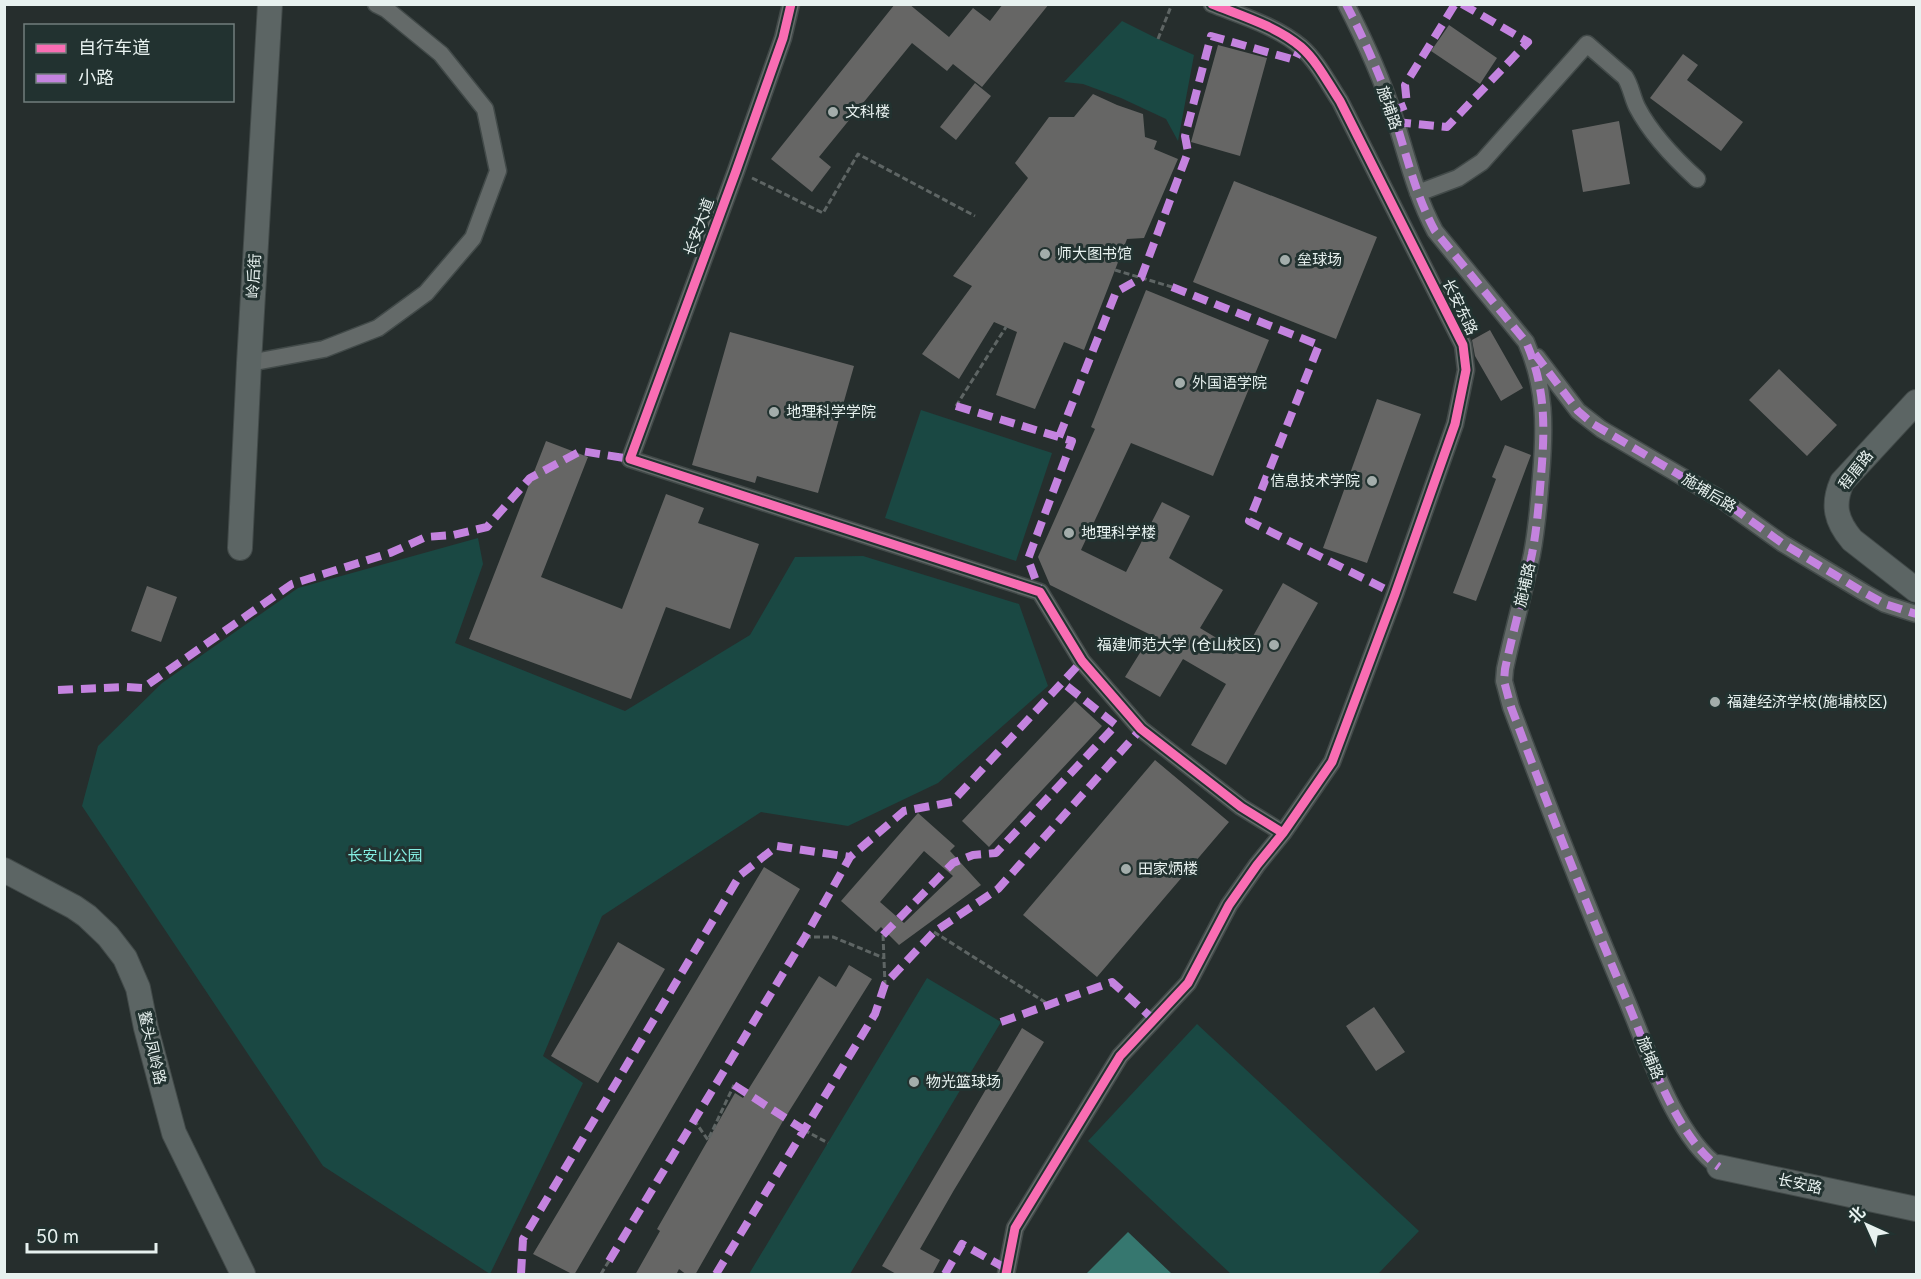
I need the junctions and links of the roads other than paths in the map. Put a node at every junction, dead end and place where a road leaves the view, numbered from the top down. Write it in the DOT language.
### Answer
graph roads {
  1 [pos="270,4"];
  2 [pos="376,4"];
  3 [pos="791,4"];
  4 [pos="1212,4"];
  5 [pos="1346,4"];
  6 [pos="1697,179"];
  7 [pos="1418,193"];
  8 [pos="1526,342"];
  9 [pos="249,363"];
  10 [pos="1917,402"];
  11 [pos="240,548"];
  12 [pos="1917,590"];
  13 [pos="1917,614"];
  14 [pos="1283,833"];
  15 [pos="4,870"];
  16 [pos="1719,1167"];
  17 [pos="1917,1209"];
  18 [pos="243,1275"];
  19 [pos="1006,1275"];
  1 -- 9 [label="street, 岭后街"];
  2 -- 9 [label="street"];
  3 -- 14 [label="street, 长安大道"];
  4 -- 14 [label="street, 长安东路"];
  5 -- 7 [label="street, 施埔路"];
  6 -- 7 [label="street"];
  7 -- 8 [label="street, 施埔路"];
  8 -- 13 [label="street, 施埔后路"];
  8 -- 16 [label="street, 施埔路"];
  9 -- 11 [label="street, 岭后街"];
  10 -- 12 [label="street, 程厝路"];
  14 -- 19 [label="street, 长安东路"];
  15 -- 18 [label="street, 鳌头凤岭路"];
  16 -- 17 [label="street, 长安路"];
}
